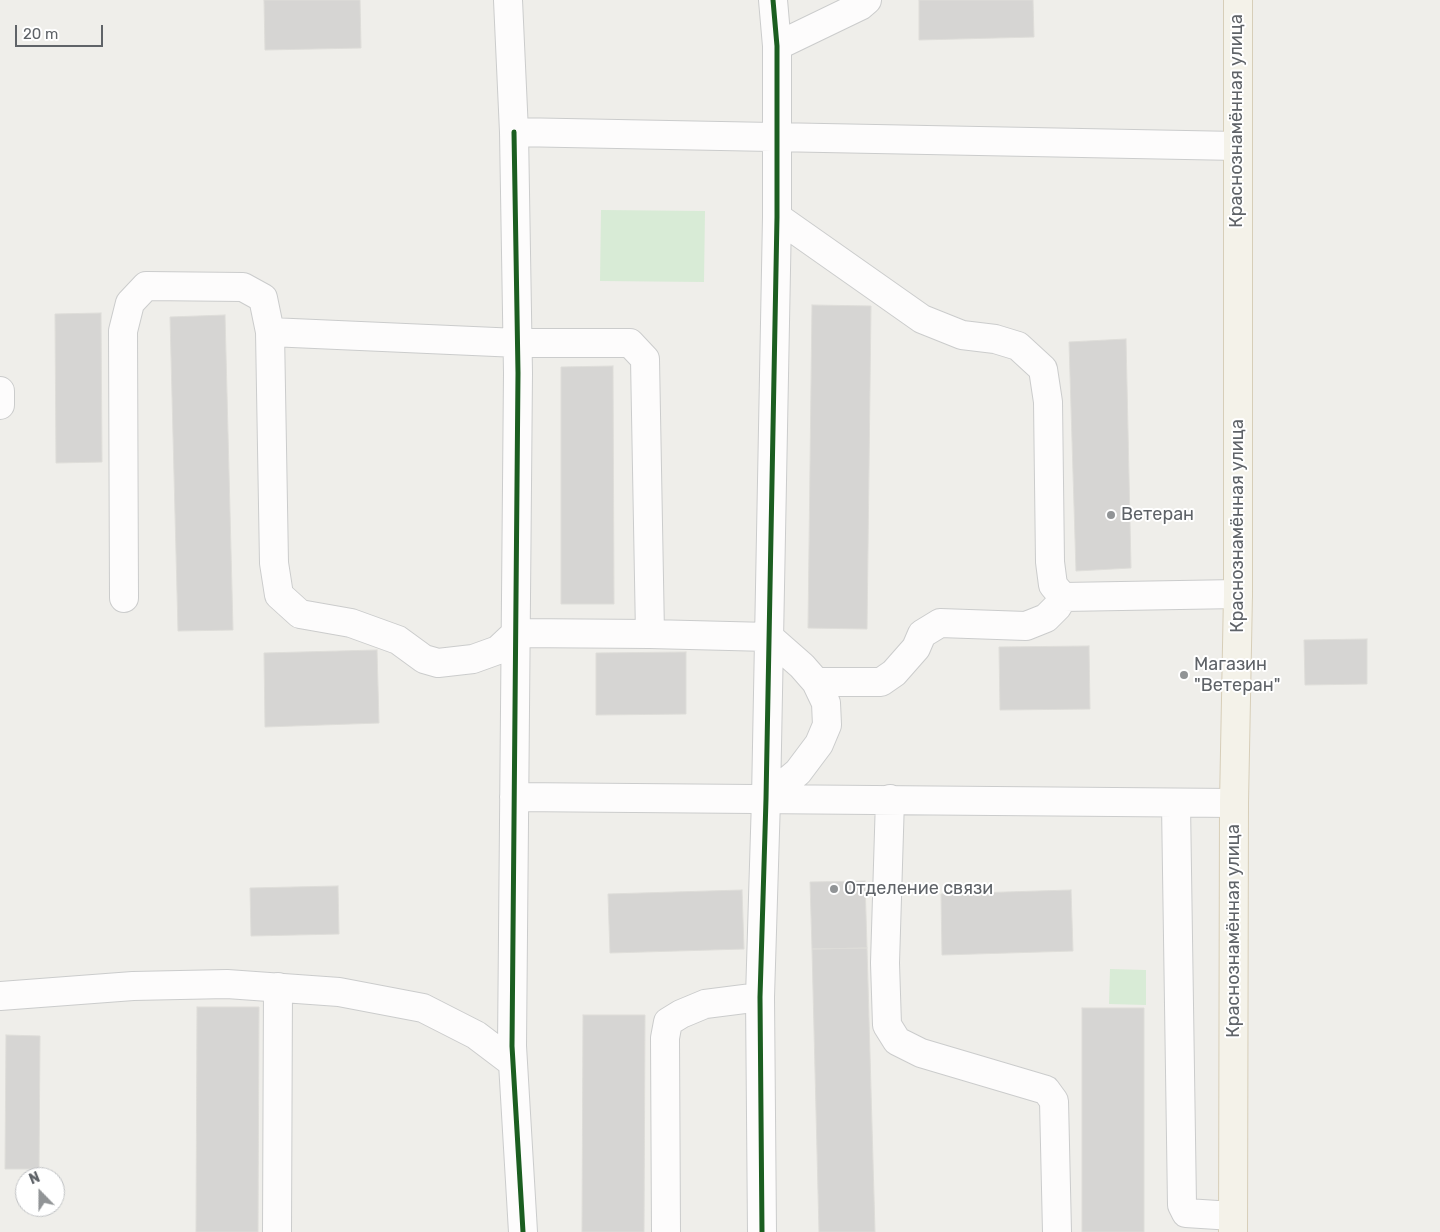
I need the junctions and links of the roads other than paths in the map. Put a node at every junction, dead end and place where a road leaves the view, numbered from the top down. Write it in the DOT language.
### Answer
graph roads {
  1 [pos="508,0"];
  2 [pos="773,0"];
  3 [pos="867,0"];
  4 [pos="1238,0"];
  5 [pos="777,46"];
  6 [pos="514,132"];
  7 [pos="776,136"];
  8 [pos="1237,146"];
  9 [pos="777,217"];
  10 [pos="270,332"];
  11 [pos="518,343"];
  12 [pos="0,391"];
  13 [pos="0,405"];
  14 [pos="1238,594"];
  15 [pos="1062,597"];
  16 [pos="124,598"];
  17 [pos="516,633"];
  18 [pos="650,634"];
  19 [pos="769,637"];
  20 [pos="816,682"];
  21 [pos="514,798"];
  22 [pos="766,799"];
  23 [pos="890,799"];
  24 [pos="1234,803"];
  25 [pos="1176,804"];
  26 [pos="278,987"];
  27 [pos="0,996"];
  28 [pos="760,997"];
  29 [pos="513,1063"];
  30 [pos="1233,1224"];
  31 [pos="277,1232"];
  32 [pos="522,1232"];
  33 [pos="666,1232"];
  34 [pos="762,1232"];
  35 [pos="1057,1232"];
  1 -- 6 [label="street"];
  2 -- 5 [label="street"];
  3 -- 5 [label="street"];
  4 -- 8 [label="main road, Краснознамённая улица"];
  5 -- 7 [label="street"];
  6 -- 7 [label="street"];
  6 -- 11 [label="street"];
  7 -- 8 [label="street"];
  7 -- 9 [label="street"];
  8 -- 14 [label="main road, Краснознамённая улица"];
  9 -- 15 [label="street"];
  9 -- 19 [label="street"];
  10 -- 11 [label="street"];
  10 -- 16 [label="street"];
  10 -- 17 [label="street"];
  11 -- 17 [label="street"];
  11 -- 18 [label="street"];
  12 -- 13 [label="street"];
  14 -- 15 [label="street"];
  14 -- 24 [label="main road, Краснознамённая улица"];
  15 -- 20 [label="street"];
  17 -- 18 [label="street"];
  17 -- 21 [label="street"];
  18 -- 19 [label="street"];
  19 -- 20 [label="street"];
  19 -- 22 [label="street"];
  20 -- 22 [label="street"];
  21 -- 22 [label="street"];
  21 -- 29 [label="street"];
  22 -- 23 [label="street"];
  22 -- 28 [label="street"];
  23 -- 25 [label="street"];
  23 -- 35 [label="street"];
  24 -- 25 [label="street"];
  24 -- 30 [label="main road, Краснознамённая улица"];
  25 -- 30 [label="street"];
  26 -- 27 [label="street"];
  26 -- 29 [label="street"];
  26 -- 31 [label="street"];
  28 -- 33 [label="street"];
  28 -- 34 [label="street"];
  29 -- 32 [label="street"];
}
